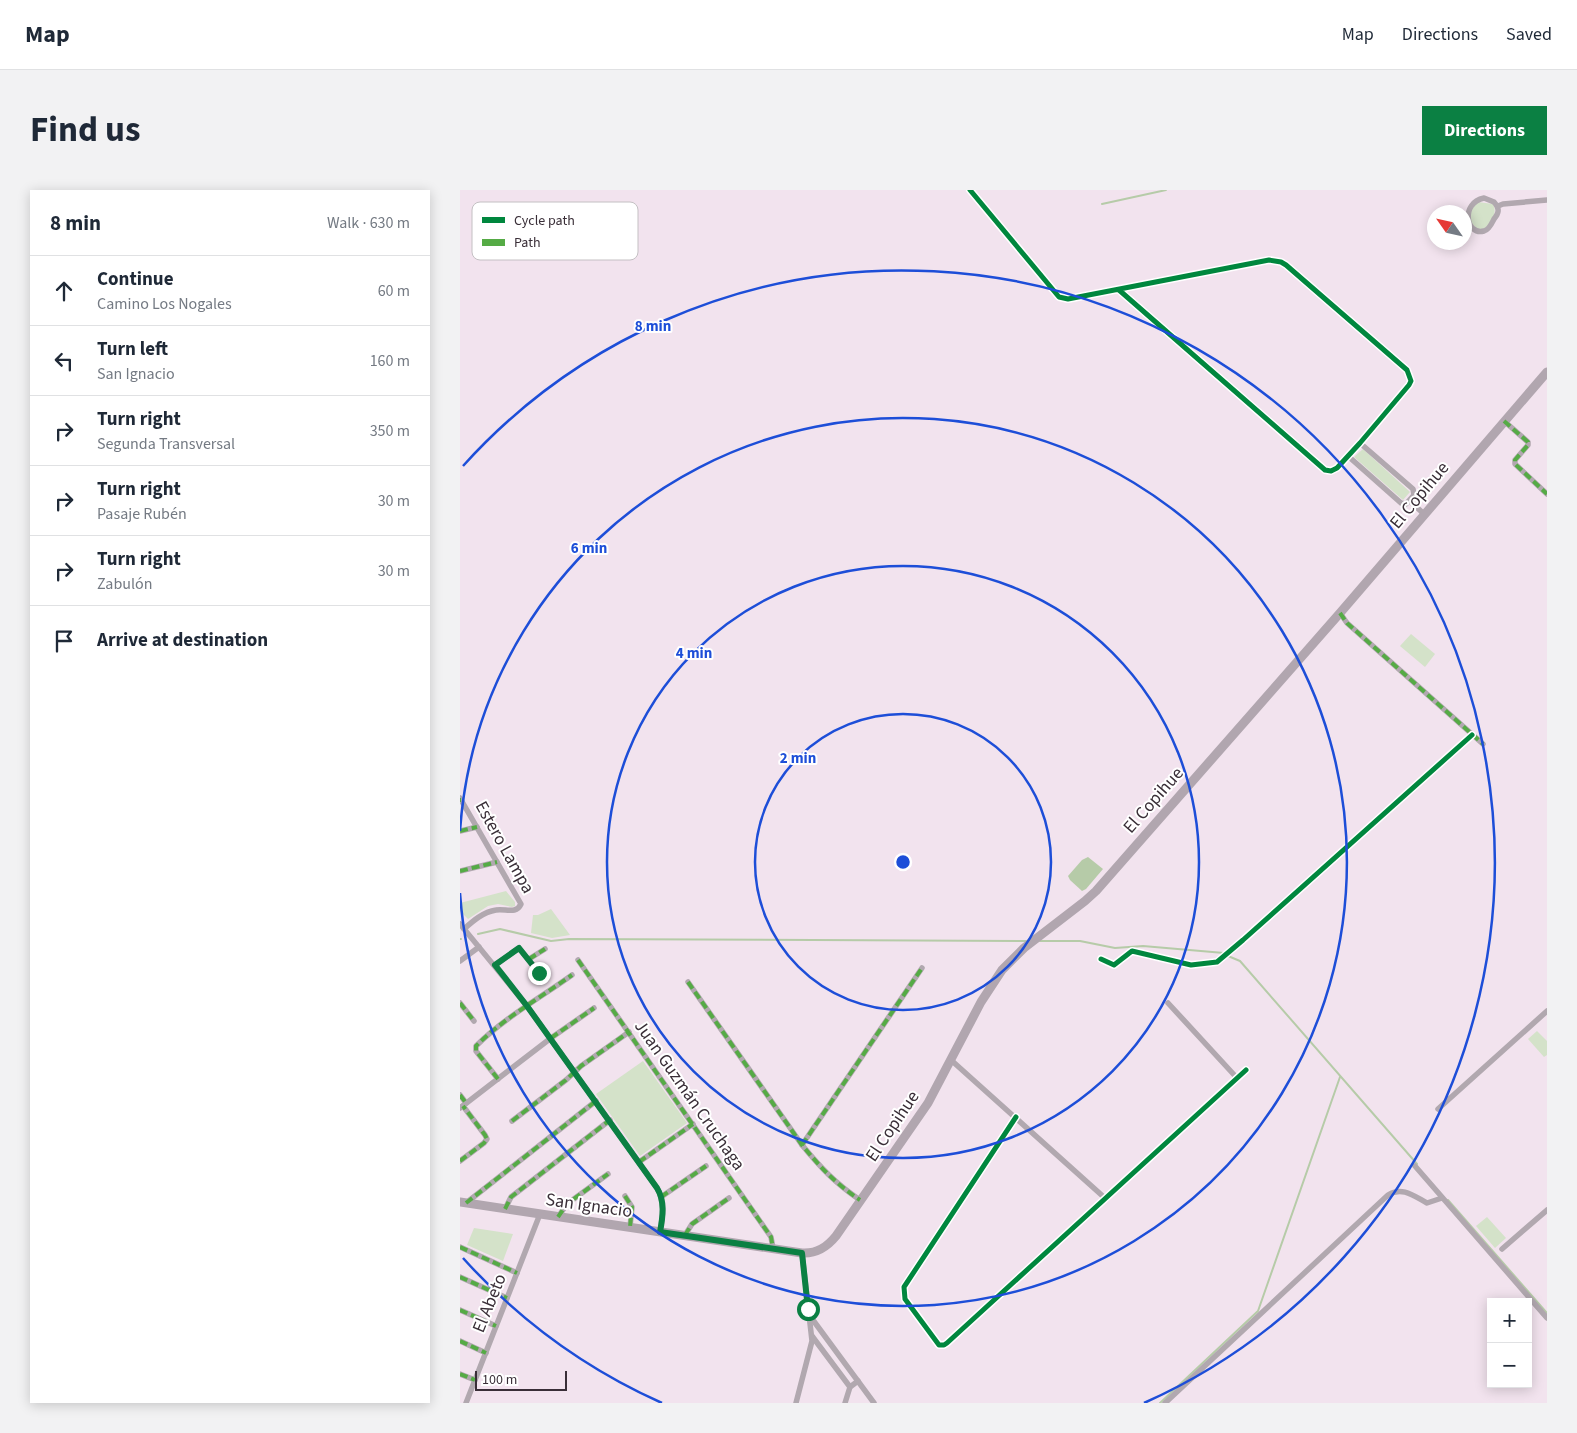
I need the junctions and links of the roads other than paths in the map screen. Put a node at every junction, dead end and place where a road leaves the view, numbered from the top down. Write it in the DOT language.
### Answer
graph roads {
  1 [pos="970,190"];
  2 [pos="1547,200"];
  3 [pos="1498,206"];
  4 [pos="1119,290"];
  5 [pos="1547,372"];
  6 [pos="1504,421"];
  7 [pos="1360,443"];
  8 [pos="1348,456"];
  9 [pos="1547,494"];
  10 [pos="1410,501"];
  11 [pos="1424,514"];
  12 [pos="1340,613"];
  13 [pos="1472,735"];
  14 [pos="1483,744"];
  15 [pos="460,799"];
  16 [pos="477,827"];
  17 [pos="460,831"];
  18 [pos="497,862"];
  19 [pos="460,871"];
  20 [pos="462,926"];
  21 [pos="479,946"];
  22 [pos="545,949"];
  23 [pos="529,959"];
  24 [pos="1101,959"];
  25 [pos="578,960"];
  26 [pos="460,961"];
  27 [pos="495,965"];
  28 [pos="922,968"];
  29 [pos="539,973"];
  30 [pos="572,975"];
  31 [pos="688,982"];
  32 [pos="460,1003"];
  33 [pos="1168,1004"];
  34 [pos="527,1006"];
  35 [pos="594,1008"];
  36 [pos="1547,1011"];
  37 [pos="474,1021"];
  38 [pos="628,1032"];
  39 [pos="551,1038"];
  40 [pos="951,1060"];
  41 [pos="1246,1070"];
  42 [pos="575,1072"];
  43 [pos="1237,1078"];
  44 [pos="498,1079"];
  45 [pos="460,1095"];
  46 [pos="596,1100"];
  47 [pos="463,1106"];
  48 [pos="1438,1109"];
  49 [pos="1016,1117"];
  50 [pos="610,1120"];
  51 [pos="512,1121"];
  52 [pos="693,1124"];
  53 [pos="802,1145"];
  54 [pos="460,1161"];
  55 [pos="639,1162"];
  56 [pos="706,1166"];
  57 [pos="1415,1166"];
  58 [pos="608,1174"];
  59 [pos="625,1196"];
  60 [pos="661,1197"];
  61 [pos="729,1198"];
  62 [pos="1442,1198"];
  63 [pos="1106,1199"];
  64 [pos="860,1200"];
  65 [pos="463,1203"];
  66 [pos="505,1209"];
  67 [pos="1547,1210"];
  68 [pos="540,1214"];
  69 [pos="558,1217"];
  70 [pos="630,1227"];
  71 [pos="660,1232"];
  72 [pos="686,1235"];
  73 [pos="460,1247"];
  74 [pos="773,1248"];
  75 [pos="1502,1249"];
  76 [pos="802,1253"];
  77 [pos="517,1273"];
  78 [pos="460,1277"];
  79 [pos="507,1298"];
  80 [pos="460,1310"];
  81 [pos="809,1315"];
  82 [pos="1547,1318"];
  83 [pos="496,1326"];
  84 [pos="812,1336"];
  85 [pos="460,1341"];
  86 [pos="486,1353"];
  87 [pos="460,1374"];
  88 [pos="475,1380"];
  89 [pos="858,1381"];
  90 [pos="850,1387"];
  91 [pos="466,1403"];
  92 [pos="796,1403"];
  93 [pos="846,1403"];
  94 [pos="874,1403"];
  95 [pos="1165,1403"];
  1 -- 4 [label="street"];
  2 -- 3 [label="street"];
  3 -- 3 [label="street"];
  4 -- 7 [label="street"];
  4 -- 8 [label="street"];
  5 -- 6 [label="main road, El Copihue"];
  6 -- 9 [label="street"];
  6 -- 11 [label="main road, El Copihue"];
  7 -- 8 [label="street"];
  7 -- 10 [label="street"];
  8 -- 10 [label="street"];
  10 -- 11 [label="street"];
  11 -- 12 [label="main road, El Copihue"];
  12 -- 13 [label="street"];
  12 -- 40 [label="main road, El Copihue"];
  13 -- 14 [label="street"];
  13 -- 24 [label="street"];
  15 -- 16 [label="street, Estero Lampa"];
  16 -- 17 [label="street"];
  16 -- 18 [label="street, Estero Lampa"];
  18 -- 19 [label="street"];
  18 -- 20 [label="street, Estero Lampa"];
  20 -- 21 [label="street"];
  21 -- 26 [label="street"];
  21 -- 27 [label="street"];
  22 -- 23 [label="street"];
  23 -- 27 [label="street"];
  23 -- 29 [label="street"];
  25 -- 38 [label="street, Juan Guzmán Cruchaga"];
  27 -- 34 [label="street"];
  28 -- 53 [label="street"];
  30 -- 34 [label="street"];
  31 -- 53 [label="street"];
  32 -- 37 [label="street"];
  33 -- 43 [label="street"];
  34 -- 39 [label="street"];
  34 -- 44 [label="street"];
  35 -- 39 [label="street"];
  36 -- 48 [label="street"];
  38 -- 42 [label="street"];
  38 -- 52 [label="street, Juan Guzmán Cruchaga"];
  39 -- 42 [label="street"];
  39 -- 44 [label="street"];
  40 -- 49 [label="street"];
  40 -- 64 [label="main road, El Copihue"];
  41 -- 43 [label="street"];
  42 -- 46 [label="street"];
  42 -- 51 [label="street"];
  43 -- 63 [label="street"];
  44 -- 47 [label="street"];
  45 -- 47 [label="street"];
  46 -- 50 [label="street"];
  46 -- 65 [label="street"];
  47 -- 54 [label="street"];
  49 -- 63 [label="street"];
  49 -- 63 [label="street"];
  50 -- 55 [label="street"];
  50 -- 66 [label="street"];
  52 -- 55 [label="street"];
  52 -- 74 [label="street, Juan Guzmán Cruchaga"];
  53 -- 64 [label="street"];
  55 -- 60 [label="street"];
  56 -- 60 [label="street"];
  57 -- 62 [label="street"];
  58 -- 69 [label="street"];
  59 -- 70 [label="street"];
  60 -- 71 [label="street"];
  61 -- 72 [label="street"];
  62 -- 82 [label="street"];
  62 -- 95 [label="street"];
  64 -- 76 [label="main road, El Copihue"];
  65 -- 66 [label="main road, San Ignacio"];
  66 -- 68 [label="main road, San Ignacio"];
  67 -- 75 [label="street"];
  68 -- 69 [label="main road, San Ignacio"];
  68 -- 77 [label="street, El Abeto"];
  69 -- 70 [label="main road, San Ignacio"];
  70 -- 71 [label="main road, San Ignacio"];
  71 -- 72 [label="main road, San Ignacio"];
  72 -- 74 [label="main road, San Ignacio"];
  73 -- 77 [label="street"];
  74 -- 76 [label="main road, San Ignacio"];
  76 -- 81 [label="street"];
  77 -- 79 [label="street, El Abeto"];
  78 -- 79 [label="street"];
  79 -- 83 [label="street, El Abeto"];
  80 -- 83 [label="street"];
  81 -- 84 [label="street"];
  81 -- 89 [label="street"];
  83 -- 86 [label="street, El Abeto"];
  84 -- 90 [label="street"];
  84 -- 92 [label="street"];
  85 -- 86 [label="street"];
  86 -- 88 [label="street, El Abeto"];
  87 -- 88 [label="street"];
  88 -- 91 [label="street, El Abeto"];
  89 -- 90 [label="street"];
  89 -- 94 [label="street"];
  90 -- 93 [label="street"];
}
